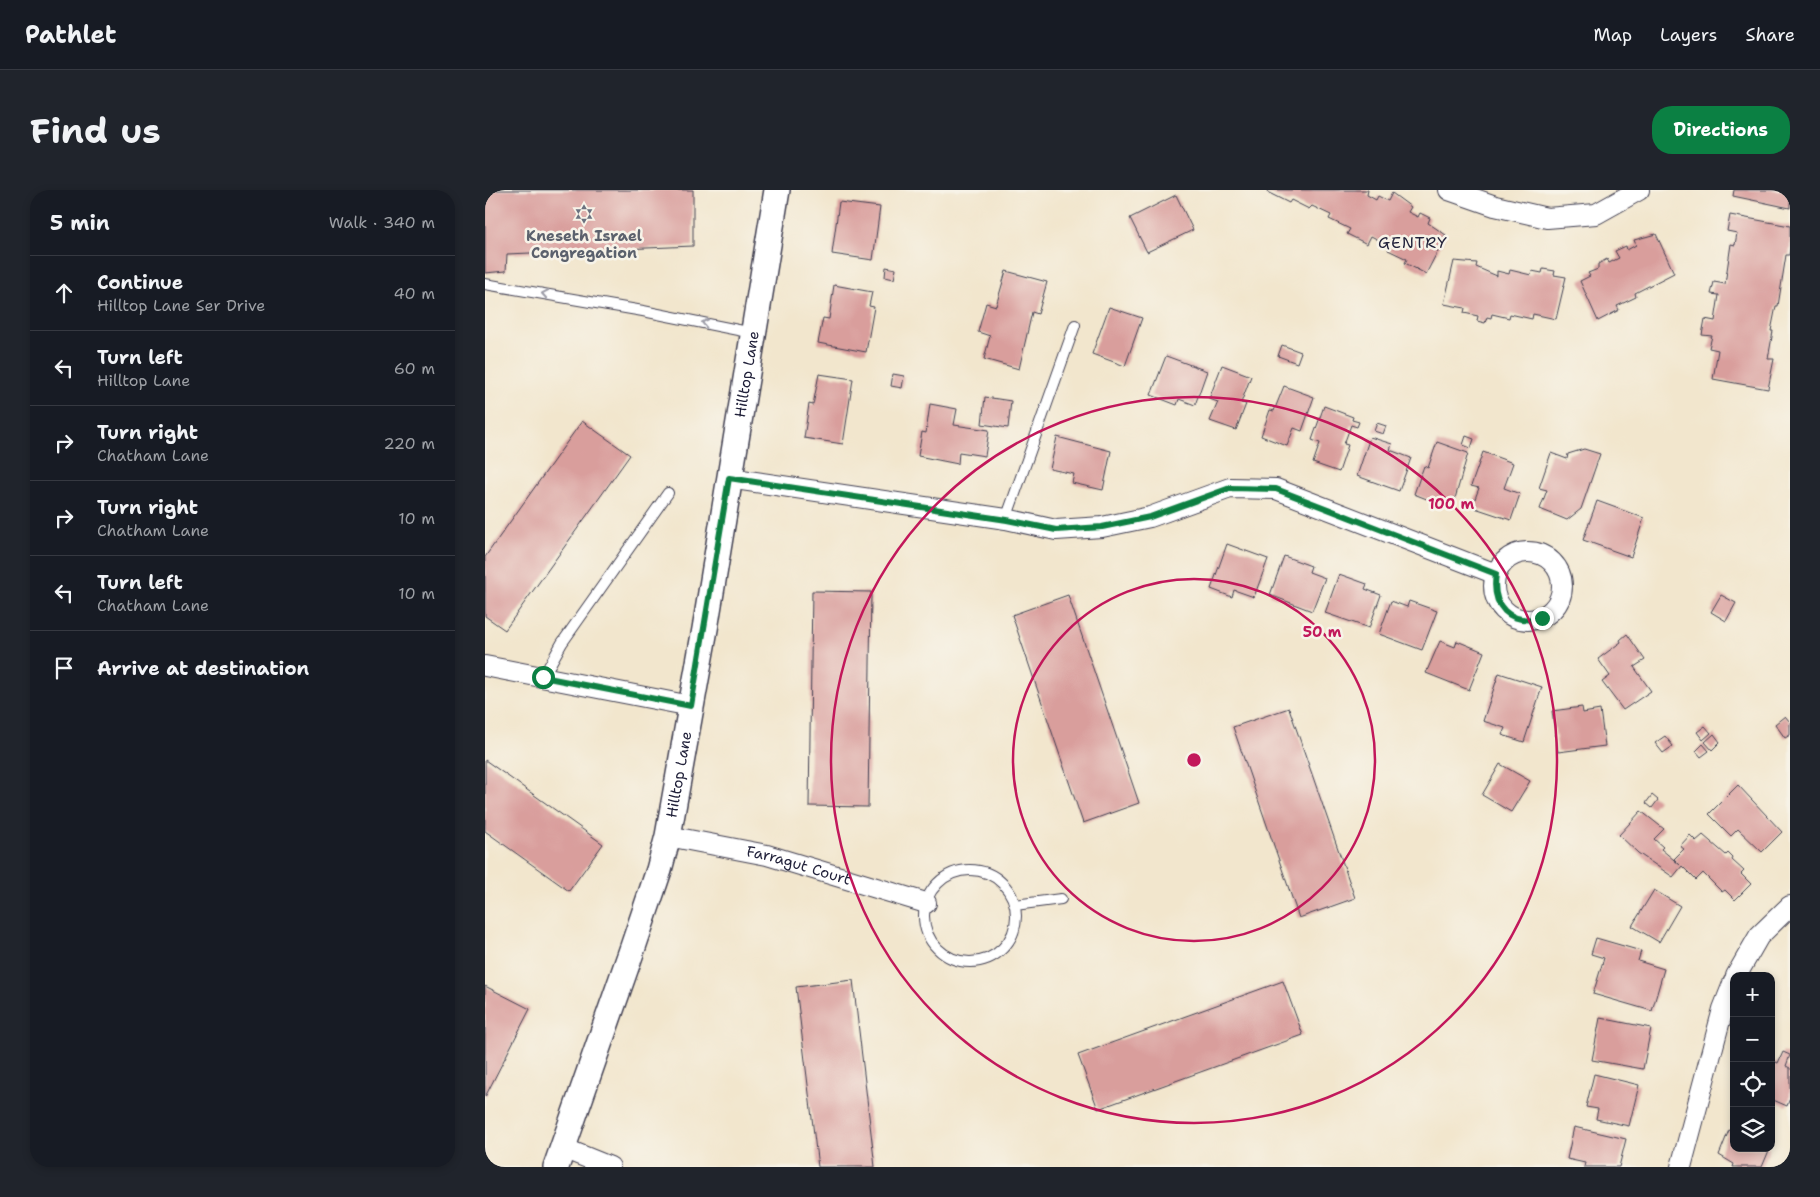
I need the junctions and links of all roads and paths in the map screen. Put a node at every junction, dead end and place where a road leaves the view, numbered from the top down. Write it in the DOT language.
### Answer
graph roads {
  1 [pos="777,190"];
  2 [pos="1449,190"];
  3 [pos="1639,190"];
  4 [pos="485,284"];
  5 [pos="1075,325"];
  6 [pos="753,333"];
  7 [pos="729,478"];
  8 [pos="668,493"];
  9 [pos="1007,520"];
  10 [pos="1496,574"];
  11 [pos="485,666"];
  12 [pos="543,677"];
  13 [pos="691,706"];
  14 [pos="668,836"];
  15 [pos="1061,899"];
  16 [pos="926,903"];
  17 [pos="1015,905"];
  18 [pos="1790,906"];
  19 [pos="1738,972"];
  20 [pos="1730,991"];
  21 [pos="559,1157"];
  22 [pos="610,1167"];
  23 [pos="1681,1167"];
  1 -- 6 [label="street, Hilltop Lane"];
  2 -- 3 [label="street"];
  6 -- 4 [label="lane, one-way"];
  5 -- 9 [label="lane"];
  6 -- 7 [label="street, Hilltop Lane"];
  7 -- 9 [label="street"];
  7 -- 13 [label="street, Hilltop Lane"];
  8 -- 12 [label="lane"];
  9 -- 10 [label="street"];
  11 -- 12 [label="street"];
  12 -- 13 [label="street"];
  13 -- 14 [label="street, Hilltop Lane"];
  14 -- 16 [label="street, Farragut Court"];
  14 -- 21 [label="street, Hilltop Lane"];
  15 -- 17 [label="lane"];
  16 -- 17 [label="lane"];
  16 -- 17 [label="lane"];
  18 -- 19 [label="street"];
  20 -- 23 [label="street"];
  21 -- 22 [label="street"];
}
